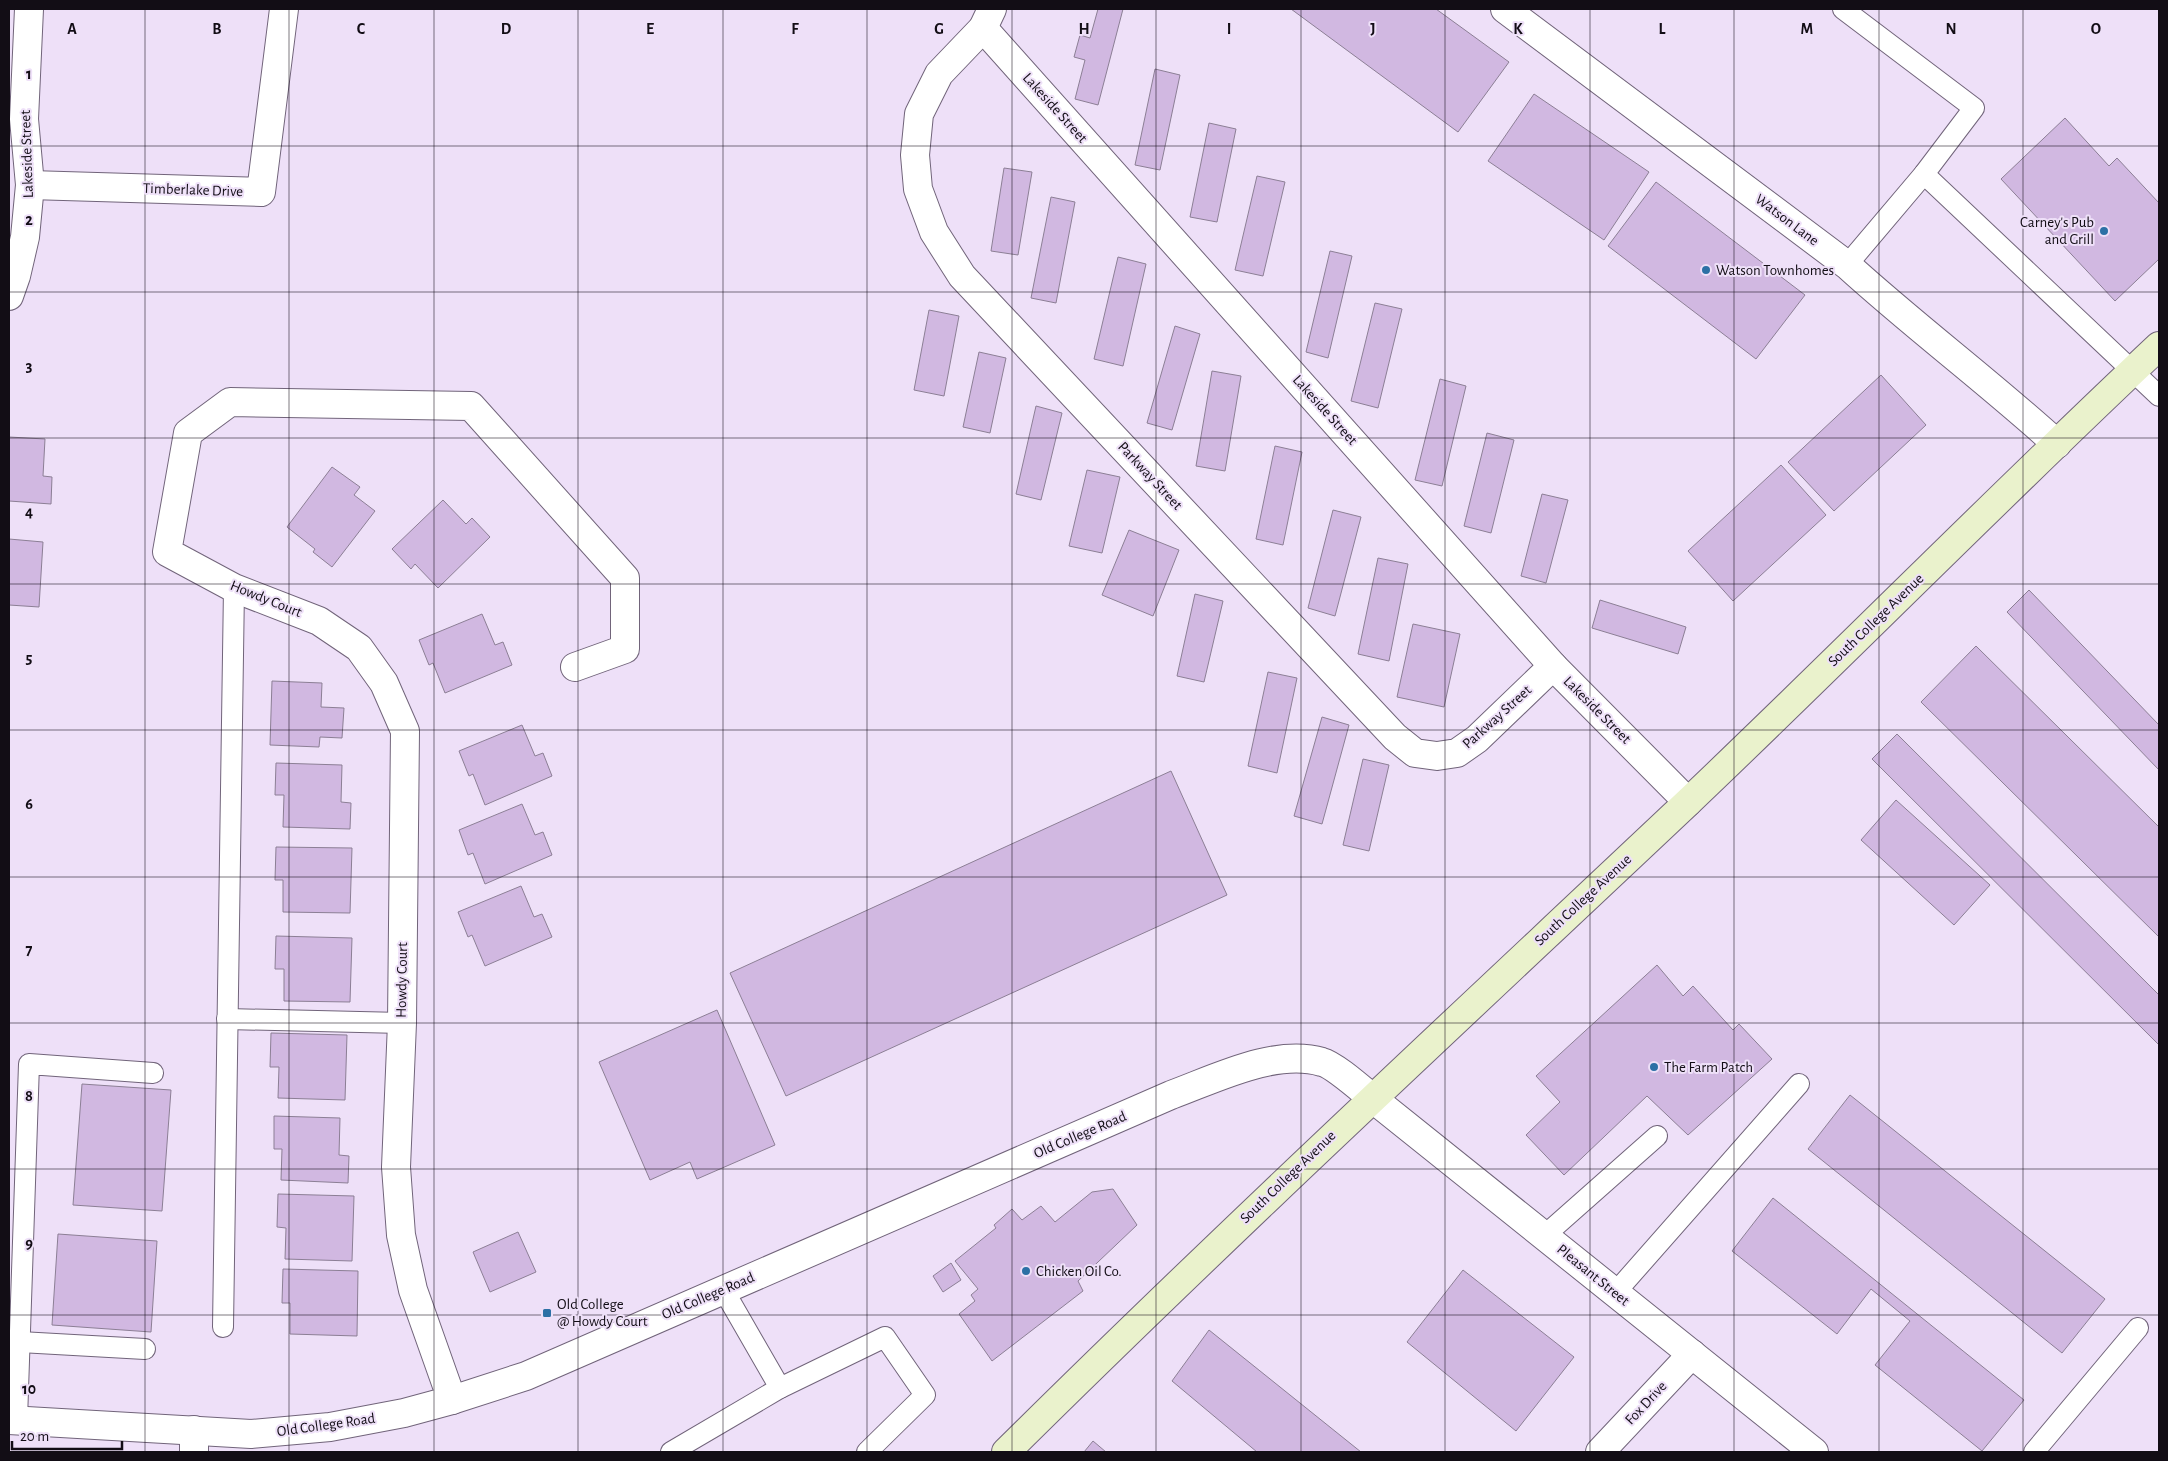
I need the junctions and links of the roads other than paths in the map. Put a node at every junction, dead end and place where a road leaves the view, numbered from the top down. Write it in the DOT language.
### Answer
graph roads {
  1 [pos="29,9"];
  2 [pos="284,9"];
  3 [pos="1508,9"];
  4 [pos="1843,9"];
  5 [pos="987,18"];
  6 [pos="1924,174"];
  7 [pos="30,185"];
  8 [pos="1847,265"];
  9 [pos="9,296"];
  10 [pos="2159,346"];
  11 [pos="2133,370"];
  12 [pos="2159,396"];
  13 [pos="2057,444"];
  14 [pos="234,588"];
  15 [pos="1553,666"];
  16 [pos="575,667"];
  17 [pos="1688,802"];
  18 [pos="227,1020"];
  19 [pos="402,1023"];
  20 [pos="153,1074"];
  21 [pos="1799,1084"];
  22 [pos="1372,1098"];
  23 [pos="1657,1136"];
  24 [pos="1544,1236"];
  25 [pos="723,1289"];
  26 [pos="1615,1293"];
  27 [pos="224,1327"];
  28 [pos="2138,1328"];
  29 [pos="20,1342"];
  30 [pos="146,1349"];
  31 [pos="1692,1354"];
  32 [pos="780,1388"];
  33 [pos="452,1400"];
  34 [pos="13,1420"];
  35 [pos="194,1441"];
  36 [pos="671,1452"];
  37 [pos="867,1452"];
  38 [pos="1006,1452"];
  39 [pos="1600,1452"];
  40 [pos="1814,1452"];
  41 [pos="2034,1452"];
  1 -- 7 [label="street, Lakeside Street"];
  2 -- 7 [label="street, Timberlake Drive"];
  3 -- 8 [label="street, Watson Lane"];
  4 -- 6 [label="lane"];
  5 -- 15 [label="street, Lakeside Street"];
  5 -- 15 [label="street, Parkway Street"];
  6 -- 8 [label="lane"];
  6 -- 11 [label="lane"];
  7 -- 9 [label="street, Lakeside Street"];
  8 -- 13 [label="street, Watson Lane"];
  10 -- 11 [label="main road, South College Avenue"];
  11 -- 12 [label="lane"];
  11 -- 13 [label="main road, South College Avenue"];
  13 -- 17 [label="main road, South College Avenue"];
  14 -- 16 [label="street, Howdy Court"];
  14 -- 18 [label="lane"];
  14 -- 19 [label="street, Howdy Court"];
  15 -- 17 [label="street, Lakeside Street"];
  17 -- 22 [label="main road, South College Avenue"];
  18 -- 19 [label="lane"];
  18 -- 27 [label="lane"];
  19 -- 33 [label="street, Howdy Court"];
  20 -- 29 [label="lane"];
  21 -- 26 [label="lane"];
  22 -- 24 [label="street, Pleasant Street"];
  22 -- 25 [label="street, Old College Road"];
  22 -- 38 [label="main road, South College Avenue"];
  23 -- 24 [label="lane"];
  24 -- 26 [label="street, Pleasant Street"];
  25 -- 32 [label="lane"];
  25 -- 33 [label="street, Old College Road"];
  26 -- 31 [label="street, Pleasant Street"];
  28 -- 41 [label="lane"];
  29 -- 30 [label="lane"];
  29 -- 34 [label="lane"];
  31 -- 39 [label="street, Fox Drive"];
  31 -- 40 [label="street, Pleasant Street"];
  32 -- 36 [label="lane"];
  32 -- 37 [label="lane"];
  33 -- 35 [label="street, Old College Road"];
  34 -- 35 [label="street, Old College Road"];
}
